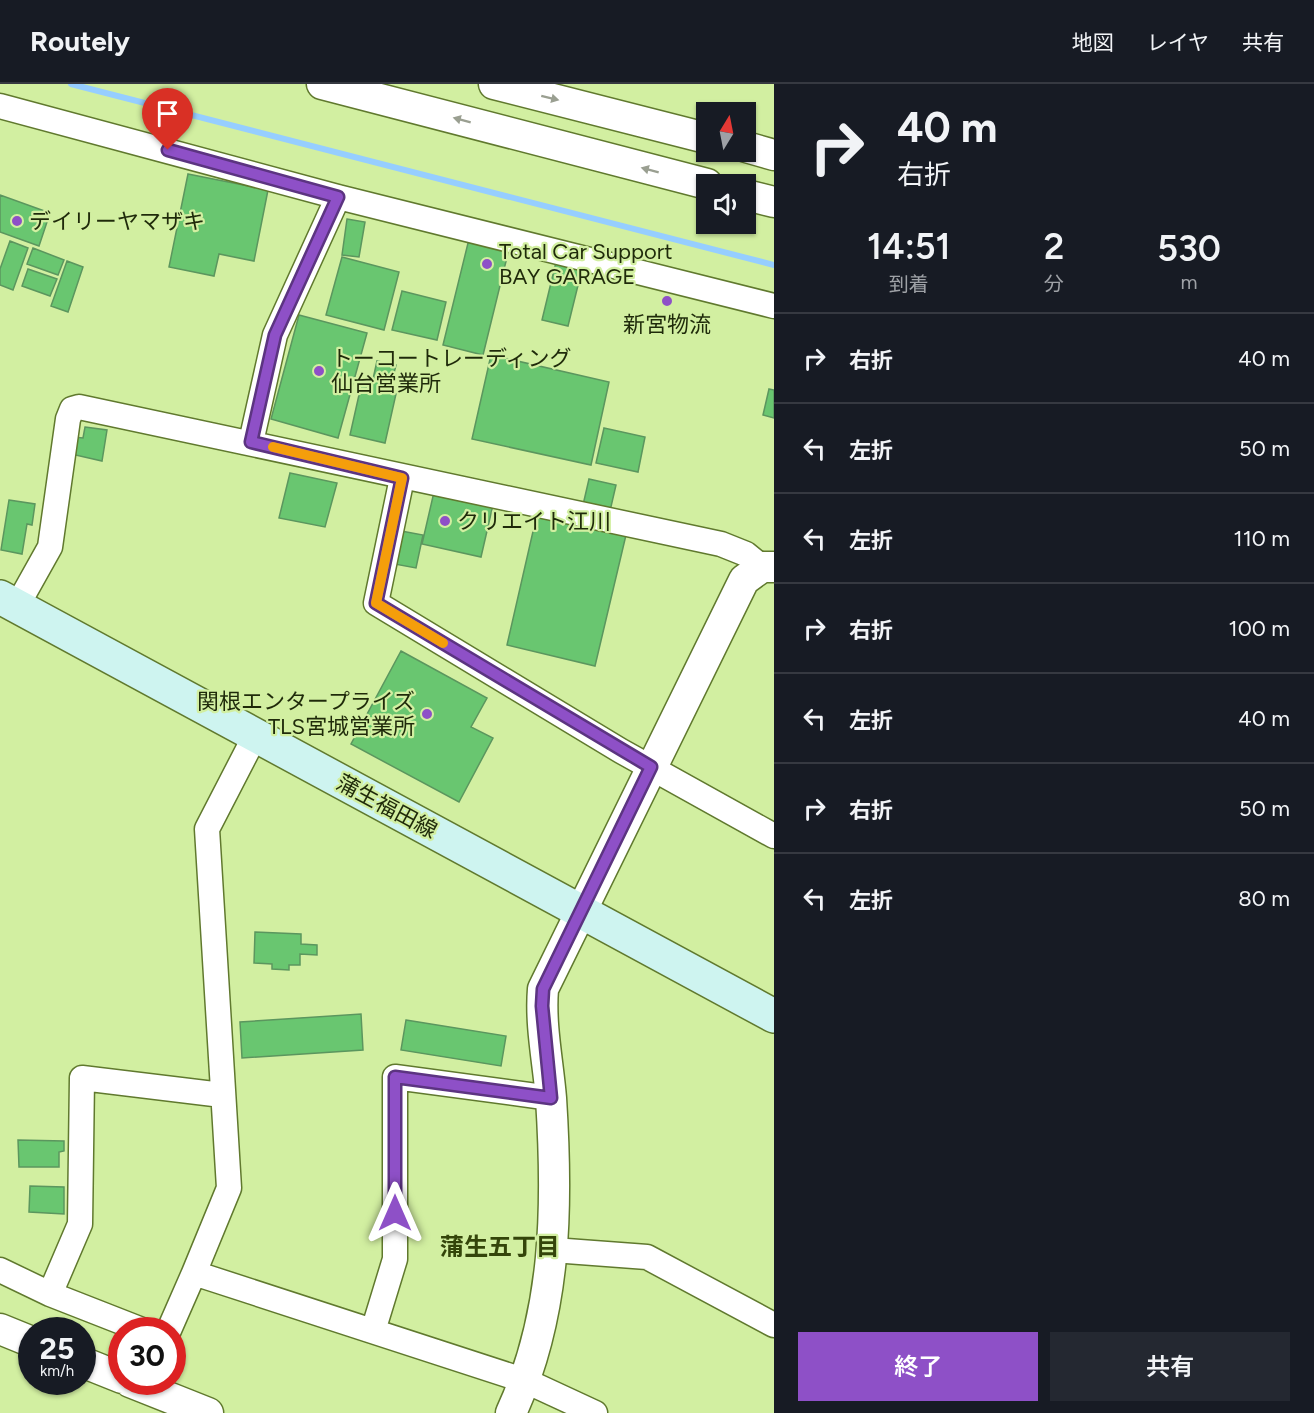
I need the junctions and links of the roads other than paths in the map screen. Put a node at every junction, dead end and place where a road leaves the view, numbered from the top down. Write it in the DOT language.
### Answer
graph roads {
  1 [pos="322,84"];
  2 [pos="494,84"];
  3 [pos="0,106"];
  4 [pos="696,135"];
  5 [pos="756,150"];
  6 [pos="774,155"];
  7 [pos="696,181"];
  8 [pos="338,197"];
  9 [pos="756,198"];
  10 [pos="774,202"];
  11 [pos="774,306"];
  12 [pos="251,442"];
  13 [pos="402,478"];
  14 [pos="768,567"];
  15 [pos="8,601"];
  16 [pos="255,736"];
  17 [pos="651,767"];
  18 [pos="774,836"];
  19 [pos="580,910"];
  20 [pos="774,1016"];
  21 [pos="222,1095"];
  22 [pos="551,1098"];
  23 [pos="553,1250"];
  24 [pos="0,1270"];
  25 [pos="194,1273"];
  26 [pos="50,1294"];
  27 [pos="109,1317"];
  28 [pos="175,1317"];
  29 [pos="774,1325"];
  30 [pos="0,1329"];
  31 [pos="373,1331"];
  32 [pos="18,1336"];
  33 [pos="526,1381"];
  34 [pos="163,1395"];
  35 [pos="208,1413"];
  36 [pos="511,1413"];
  37 [pos="595,1413"];
  7 -- 1 [label="street, one-way"];
  2 -- 4 [label="street, one-way"];
  3 -- 8 [label="street"];
  5 -- 6 [label="street"];
  8 -- 11 [label="street"];
  8 -- 12 [label="street"];
  9 -- 10 [label="street"];
  12 -- 13 [label="street"];
  12 -- 15 [label="street"];
  13 -- 14 [label="street"];
  13 -- 17 [label="street"];
  14 -- 17 [label="street"];
  15 -- 16 [label="main road, 蒲生福田線"];
  16 -- 19 [label="main road, 蒲生福田線"];
  16 -- 21 [label="street"];
  17 -- 18 [label="street"];
  17 -- 19 [label="street"];
  19 -- 20 [label="main road, 蒲生福田線"];
  19 -- 22 [label="street"];
  21 -- 25 [label="street"];
  21 -- 26 [label="street"];
  22 -- 23 [label="street"];
  22 -- 31 [label="street"];
  23 -- 29 [label="street"];
  23 -- 33 [label="street"];
  24 -- 26 [label="street"];
  25 -- 28 [label="street"];
  25 -- 31 [label="street"];
  26 -- 27 [label="street"];
  30 -- 32 [label="street"];
  31 -- 33 [label="street"];
  33 -- 36 [label="street"];
  33 -- 37 [label="street"];
  34 -- 35 [label="street"];
}
